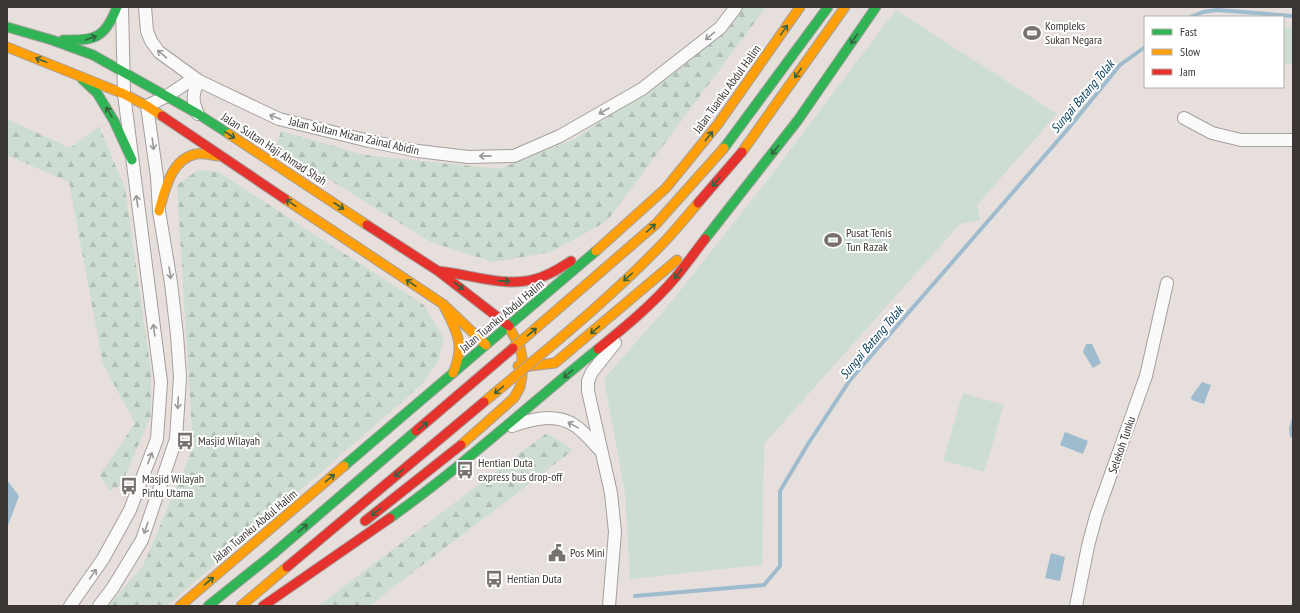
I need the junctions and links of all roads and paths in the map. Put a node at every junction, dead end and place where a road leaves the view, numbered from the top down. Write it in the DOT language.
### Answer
graph roads {
  1 [pos="117,7"];
  2 [pos="122,7"];
  3 [pos="145,7"];
  4 [pos="736,7"];
  5 [pos="800,7"];
  6 [pos="828,7"];
  7 [pos="845,7"];
  8 [pos="865,7"];
  9 [pos="876,7"];
  10 [pos="803,26"];
  11 [pos="7,28"];
  12 [pos="52,40"];
  13 [pos="7,48"];
  14 [pos="123,71"];
  15 [pos="74,73"];
  16 [pos="196,80"];
  17 [pos="124,94"];
  18 [pos="167,96"];
  19 [pos="147,106"];
  20 [pos="752,110"];
  21 [pos="198,114"];
  22 [pos="1184,118"];
  23 [pos="798,120"];
  24 [pos="1293,140"];
  25 [pos="220,156"];
  26 [pos="132,160"];
  27 [pos="159,211"];
  28 [pos="617,233"];
  29 [pos="711,233"];
  30 [pos="579,266"];
  31 [pos="438,271"];
  32 [pos="1167,283"];
  33 [pos="443,304"];
  34 [pos="619,309"];
  35 [pos="630,322"];
  36 [pos="508,326"];
  37 [pos="492,349"];
  38 [pos="522,367"];
  39 [pos="453,373"];
  40 [pos="424,398"];
  41 [pos="504,429"];
  42 [pos="470,437"];
  43 [pos="601,451"];
  44 [pos="359,526"];
  45 [pos="340,541"];
  46 [pos="70,606"];
  47 [pos="99,606"];
  48 [pos="180,606"];
  49 [pos="208,606"];
  50 [pos="241,606"];
  51 [pos="260,606"];
  52 [pos="263,606"];
  53 [pos="609,606"];
  54 [pos="1076,606"];
  12 -- 1 [label="main road, one-way"];
  2 -- 14 [label="street"];
  16 -- 3 [label="street, Jalan Sultan Mizan Zainal Abidin, one-way"];
  4 -- 16 [label="street, Jalan Sultan Mizan Zainal Abidin, one-way"];
  28 -- 5 [label="main road, Jalan Tuanku Abdul Halim, one-way"];
  6 -- 20 [label="main road"];
  7 -- 50 [label="main road, one-way, bridge"];
  8 -- 23 [label="main road"];
  9 -- 23 [label="main road, one-way"];
  10 -- 20 [label="main road"];
  11 -- 12 [label="main road, Jalan Sultan Haji Ahmad Shah"];
  12 -- 14 [label="main road, Jalan Sultan Haji Ahmad Shah"];
  15 -- 13 [label="main road, one-way"];
  14 -- 17 [label="street"];
  14 -- 18 [label="main road, Jalan Sultan Haji Ahmad Shah"];
  15 -- 17 [label="main road"];
  26 -- 15 [label="main road, one-way"];
  16 -- 18 [label="street"];
  16 -- 21 [label="street"];
  17 -- 19 [label="main road"];
  17 -- 26 [label="street"];
  18 -- 19 [label="street"];
  18 -- 21 [label="main road, Jalan Sultan Haji Ahmad Shah"];
  19 -- 25 [label="main road"];
  19 -- 27 [label="street, one-way"];
  49 -- 20 [label="main road, one-way, bridge"];
  21 -- 31 [label="main road, Jalan Sultan Haji Ahmad Shah, one-way"];
  22 -- 24 [label="street"];
  23 -- 29 [label="main road, one-way"];
  25 -- 27 [label="main road"];
  33 -- 25 [label="main road, one-way"];
  46 -- 26 [label="street, one-way"];
  27 -- 47 [label="street, one-way"];
  28 -- 30 [label="main road, Jalan Tuanku Abdul Halim"];
  31 -- 28 [label="main road, one-way"];
  29 -- 34 [label="main road"];
  29 -- 35 [label="main road, one-way"];
  30 -- 34 [label="main road"];
  30 -- 36 [label="main road, Jalan Tuanku Abdul Halim"];
  31 -- 36 [label="main road, Jalan Sultan Haji Ahmad Shah, one-way"];
  32 -- 54 [label="street, Selekoh Tunku"];
  33 -- 37 [label="main road"];
  33 -- 39 [label="main road"];
  34 -- 38 [label="main road, one-way"];
  35 -- 41 [label="main road, one-way"];
  35 -- 43 [label="street"];
  36 -- 37 [label="main road, Jalan Tuanku Abdul Halim"];
  36 -- 38 [label="main road, Jalan Sultan Haji Ahmad Shah"];
  37 -- 38 [label="main road"];
  37 -- 39 [label="main road, Jalan Tuanku Abdul Halim"];
  38 -- 42 [label="main road, Jalan Sultan Haji Ahmad Shah"];
  39 -- 40 [label="main road, Jalan Tuanku Abdul Halim"];
  40 -- 42 [label="main road"];
  48 -- 40 [label="main road, Jalan Tuanku Abdul Halim, one-way"];
  43 -- 41 [label="street, one-way"];
  41 -- 52 [label="main road"];
  42 -- 44 [label="main road, Jalan Sultan Haji Ahmad Shah, one-way"];
  43 -- 53 [label="street"];
  45 -- 51 [label="main road"];
}
